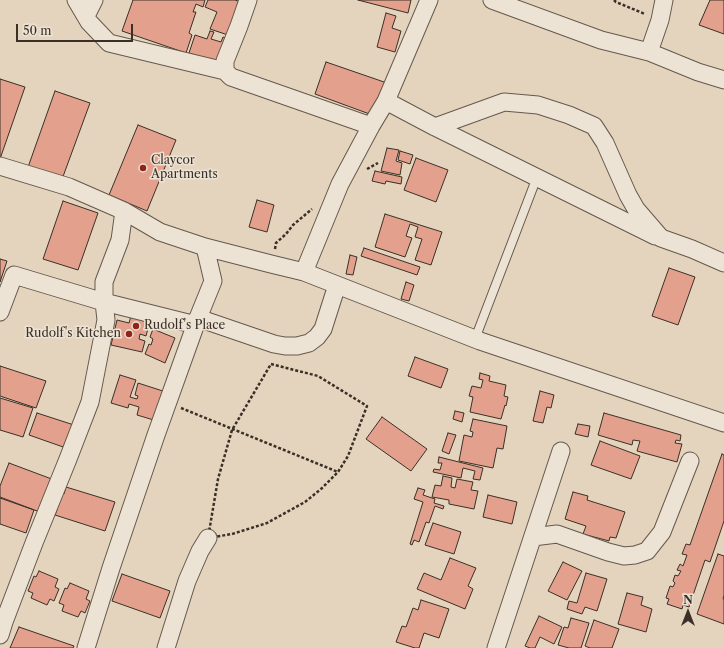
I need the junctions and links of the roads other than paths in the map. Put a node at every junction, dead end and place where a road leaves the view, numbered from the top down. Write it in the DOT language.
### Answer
graph roads {
  1 [pos="76,0"];
  2 [pos="94,0"];
  3 [pos="248,0"];
  4 [pos="429,0"];
  5 [pos="664,0"];
  6 [pos="494,1"];
  7 [pos="86,16"];
  8 [pos="649,52"];
  9 [pos="225,71"];
  10 [pos="724,80"];
  11 [pos="386,101"];
  12 [pos="371,126"];
  13 [pos="435,127"];
  14 [pos="0,166"];
  15 [pos="537,177"];
  16 [pos="124,212"];
  17 [pos="661,238"];
  18 [pos="205,247"];
  19 [pos="724,263"];
  20 [pos="304,272"];
  21 [pos="337,285"];
  22 [pos="104,302"];
  23 [pos="0,312"];
  24 [pos="197,321"];
  25 [pos="475,339"];
  26 [pos="724,423"];
  27 [pos="562,451"];
  28 [pos="690,461"];
  29 [pos="533,537"];
  30 [pos="208,538"];
  31 [pos="0,635"];
  32 [pos="86,648"];
  33 [pos="166,648"];
  34 [pos="496,648"];
  1 -- 7 [label="street"];
  2 -- 7 [label="street"];
  3 -- 9 [label="street"];
  4 -- 11 [label="street"];
  5 -- 8 [label="street"];
  6 -- 8 [label="street"];
  7 -- 9 [label="street"];
  8 -- 10 [label="street"];
  9 -- 12 [label="street"];
  11 -- 12 [label="street"];
  11 -- 13 [label="street"];
  12 -- 20 [label="street"];
  13 -- 15 [label="street"];
  13 -- 17 [label="street"];
  14 -- 16 [label="street"];
  15 -- 17 [label="street"];
  15 -- 25 [label="lane"];
  16 -- 18 [label="street"];
  16 -- 22 [label="street"];
  17 -- 19 [label="street"];
  18 -- 20 [label="street"];
  18 -- 24 [label="street"];
  20 -- 21 [label="street"];
  21 -- 24 [label="street"];
  21 -- 25 [label="street"];
  22 -- 23 [label="street"];
  22 -- 24 [label="street"];
  22 -- 31 [label="street"];
  24 -- 32 [label="street"];
  25 -- 26 [label="street"];
  27 -- 29 [label="street"];
  28 -- 29 [label="street"];
  29 -- 34 [label="street"];
  30 -- 33 [label="street"];
}
